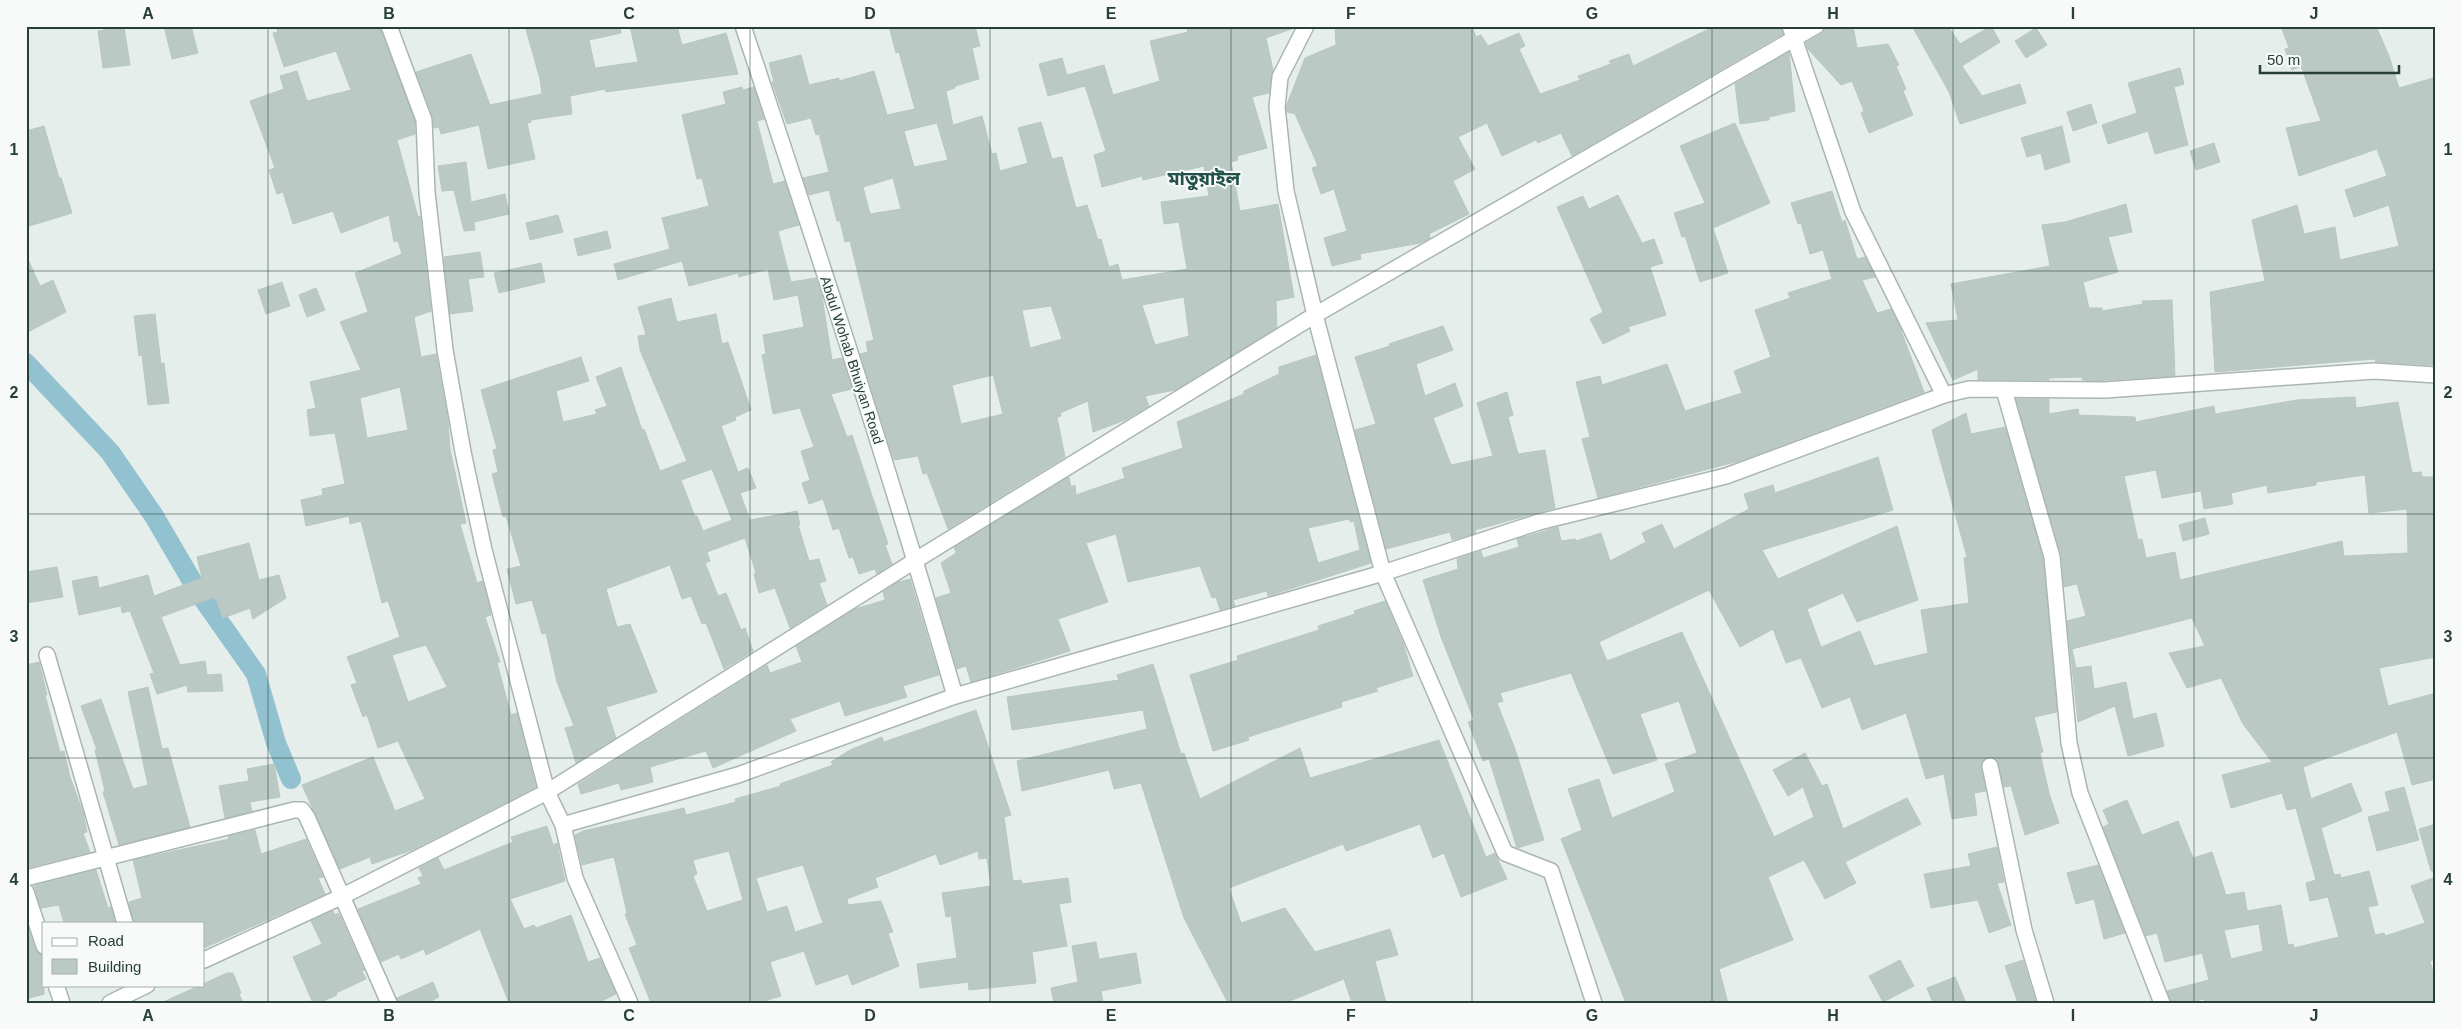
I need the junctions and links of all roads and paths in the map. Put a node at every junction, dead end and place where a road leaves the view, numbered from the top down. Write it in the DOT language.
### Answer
graph roads {
  1 [pos="389,26"];
  2 [pos="743,26"];
  3 [pos="1306,26"];
  4 [pos="1816,26"];
  5 [pos="1793,33"];
  6 [pos="1315,316"];
  7 [pos="2436,375"];
  8 [pos="2004,390"];
  9 [pos="1944,395"];
  10 [pos="916,560"];
  11 [pos="1383,573"];
  12 [pos="47,654"];
  13 [pos="955,696"];
  14 [pos="1990,766"];
  15 [pos="547,792"];
  16 [pos="562,825"];
  17 [pos="106,859"];
  18 [pos="26,878"];
  19 [pos="26,892"];
  20 [pos="343,896"];
  21 [pos="124,922"];
  22 [pos="42,940"];
  23 [pos="205,960"];
  24 [pos="56,986"];
  25 [pos="144,986"];
  26 [pos="62,1003"];
  27 [pos="110,1003"];
  28 [pos="389,1003"];
  29 [pos="630,1003"];
  30 [pos="1594,1003"];
  31 [pos="2046,1003"];
  32 [pos="2162,1003"];
  1 -- 15 [label="street"];
  2 -- 10 [label="street, Abdul Wohab Bhuiyan Road"];
  3 -- 6 [label="street"];
  4 -- 5 [label="street"];
  5 -- 6 [label="street"];
  5 -- 9 [label="street"];
  6 -- 10 [label="street"];
  6 -- 11 [label="street"];
  7 -- 8 [label="street"];
  8 -- 9 [label="street"];
  8 -- 32 [label="street"];
  9 -- 11 [label="street"];
  10 -- 13 [label="street, Abdul Wohab Bhuiyan Road"];
  10 -- 15 [label="street"];
  11 -- 13 [label="street"];
  11 -- 30 [label="street"];
  12 -- 17 [label="street"];
  13 -- 16 [label="street"];
  14 -- 31 [label="street"];
  15 -- 16 [label="street"];
  15 -- 20 [label="street"];
  16 -- 29 [label="street"];
  17 -- 18 [label="street"];
  17 -- 20 [label="street"];
  17 -- 21 [label="street"];
  19 -- 22 [label="street"];
  20 -- 23 [label="street"];
  20 -- 28 [label="street"];
  24 -- 26 [label="street"];
  25 -- 27 [label="street"];
}
